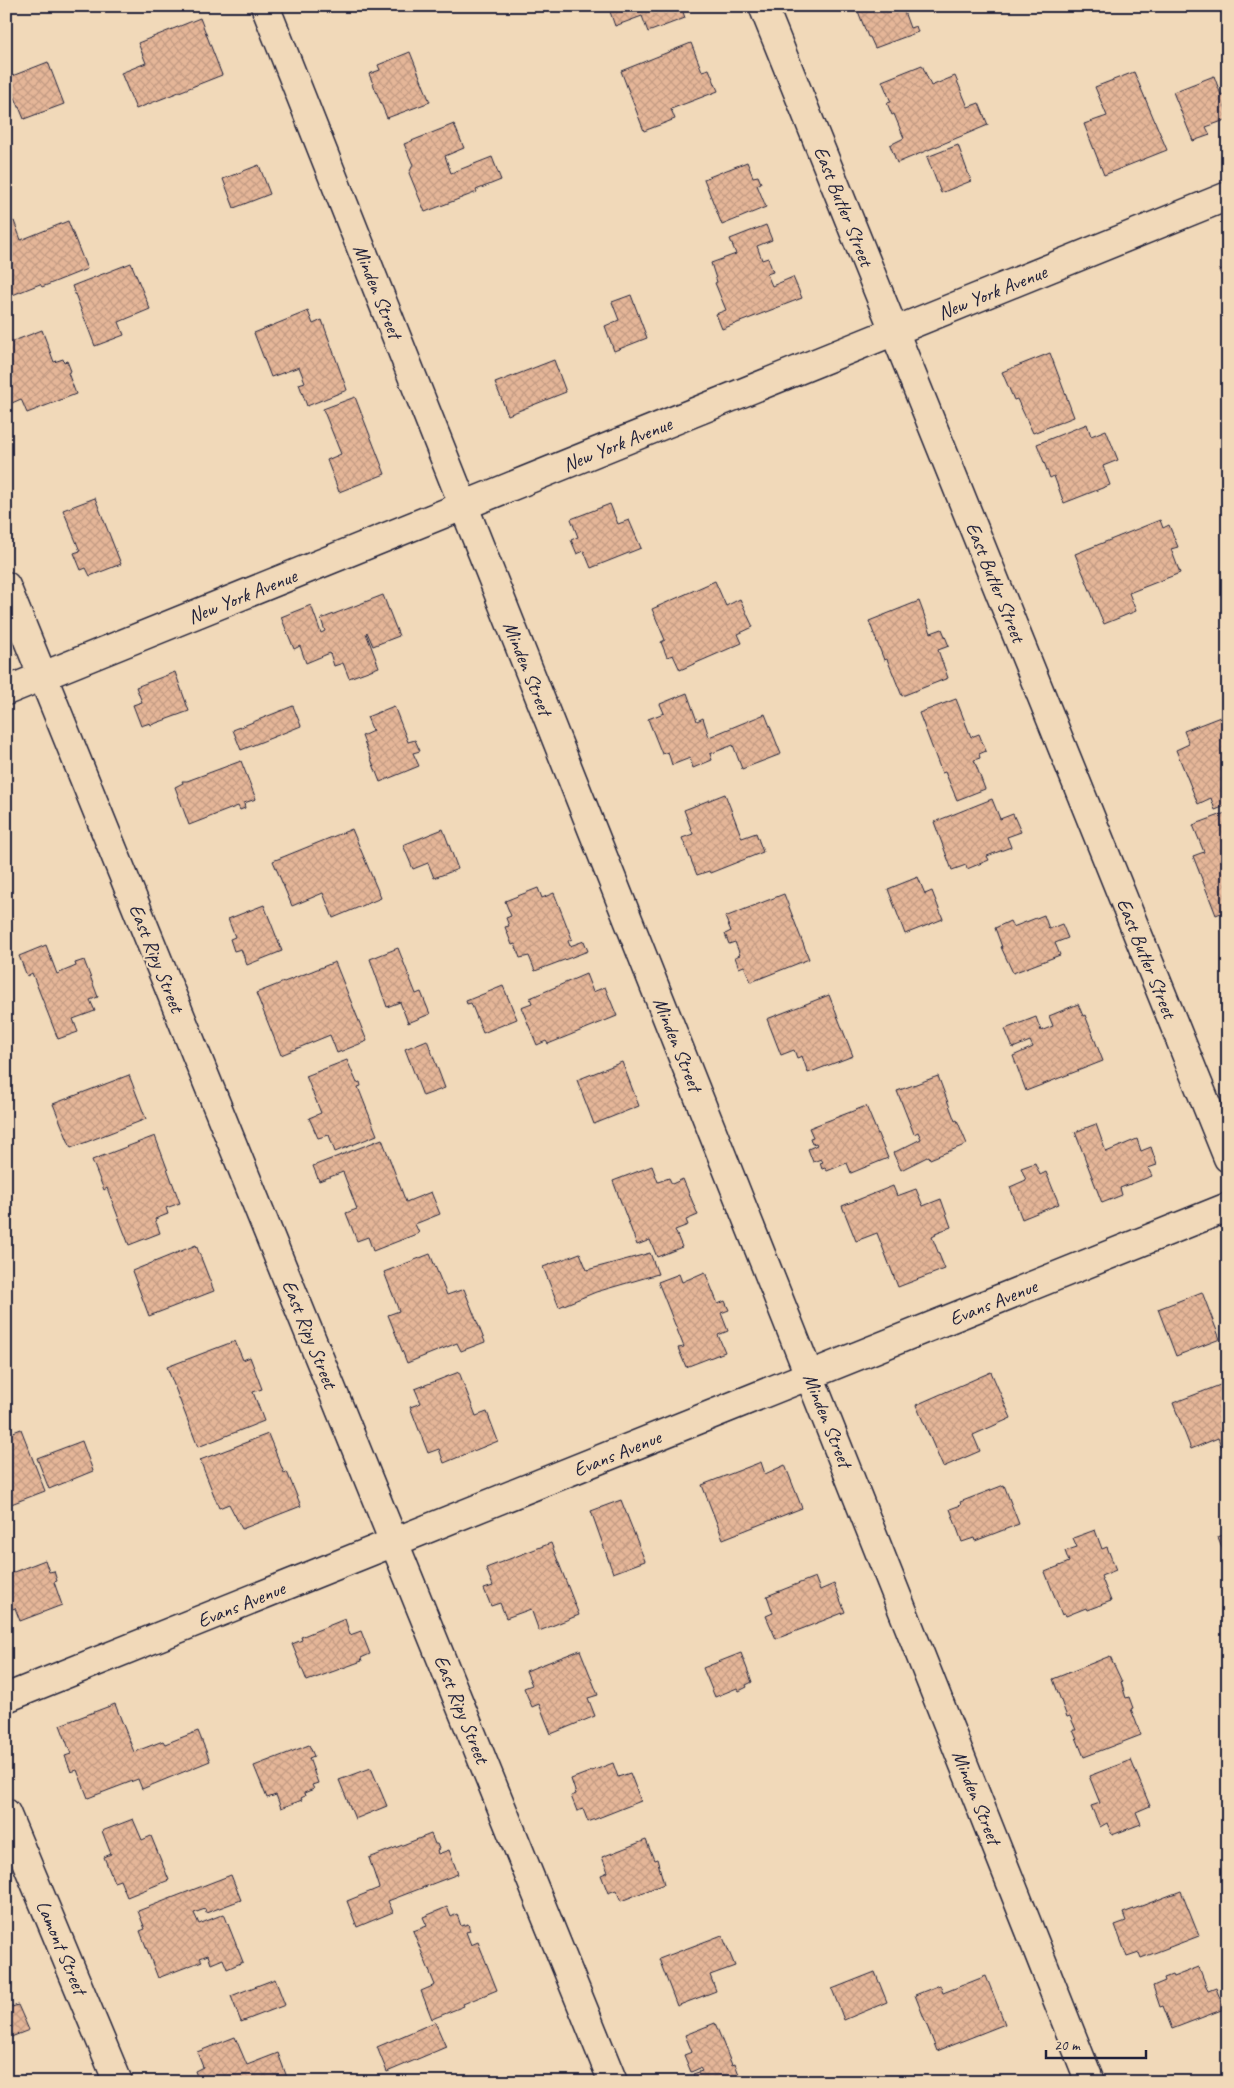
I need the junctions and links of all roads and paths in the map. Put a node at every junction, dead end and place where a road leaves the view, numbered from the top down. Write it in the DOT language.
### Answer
graph roads {
  1 [pos="265,6"];
  2 [pos="763,6"];
  3 [pos="1228,196"];
  4 [pos="894,332"];
  5 [pos="464,506"];
  6 [pos="6,586"];
  7 [pos="43,677"];
  8 [pos="6,692"];
  9 [pos="1228,1158"];
  10 [pos="1228,1207"];
  11 [pos="810,1375"];
  12 [pos="394,1542"];
  13 [pos="6,1698"];
  14 [pos="6,1813"];
  15 [pos="118,2082"];
  16 [pos="613,2082"];
  17 [pos="1090,2082"];
  1 -- 5 [label="street, Minden Street"];
  2 -- 4 [label="street, East Butler Street"];
  3 -- 4 [label="street, New York Avenue"];
  4 -- 5 [label="street, New York Avenue"];
  4 -- 9 [label="street, East Butler Street"];
  5 -- 7 [label="street, New York Avenue"];
  5 -- 11 [label="street, Minden Street"];
  6 -- 7 [label="street, East Ripy Street"];
  7 -- 8 [label="street, New York Avenue"];
  7 -- 12 [label="street, East Ripy Street"];
  10 -- 11 [label="street, Evans Avenue"];
  11 -- 12 [label="street, Evans Avenue"];
  11 -- 17 [label="street, Minden Street"];
  12 -- 13 [label="street, Evans Avenue"];
  12 -- 16 [label="street, East Ripy Street"];
  14 -- 15 [label="street, Lamont Street"];
}
